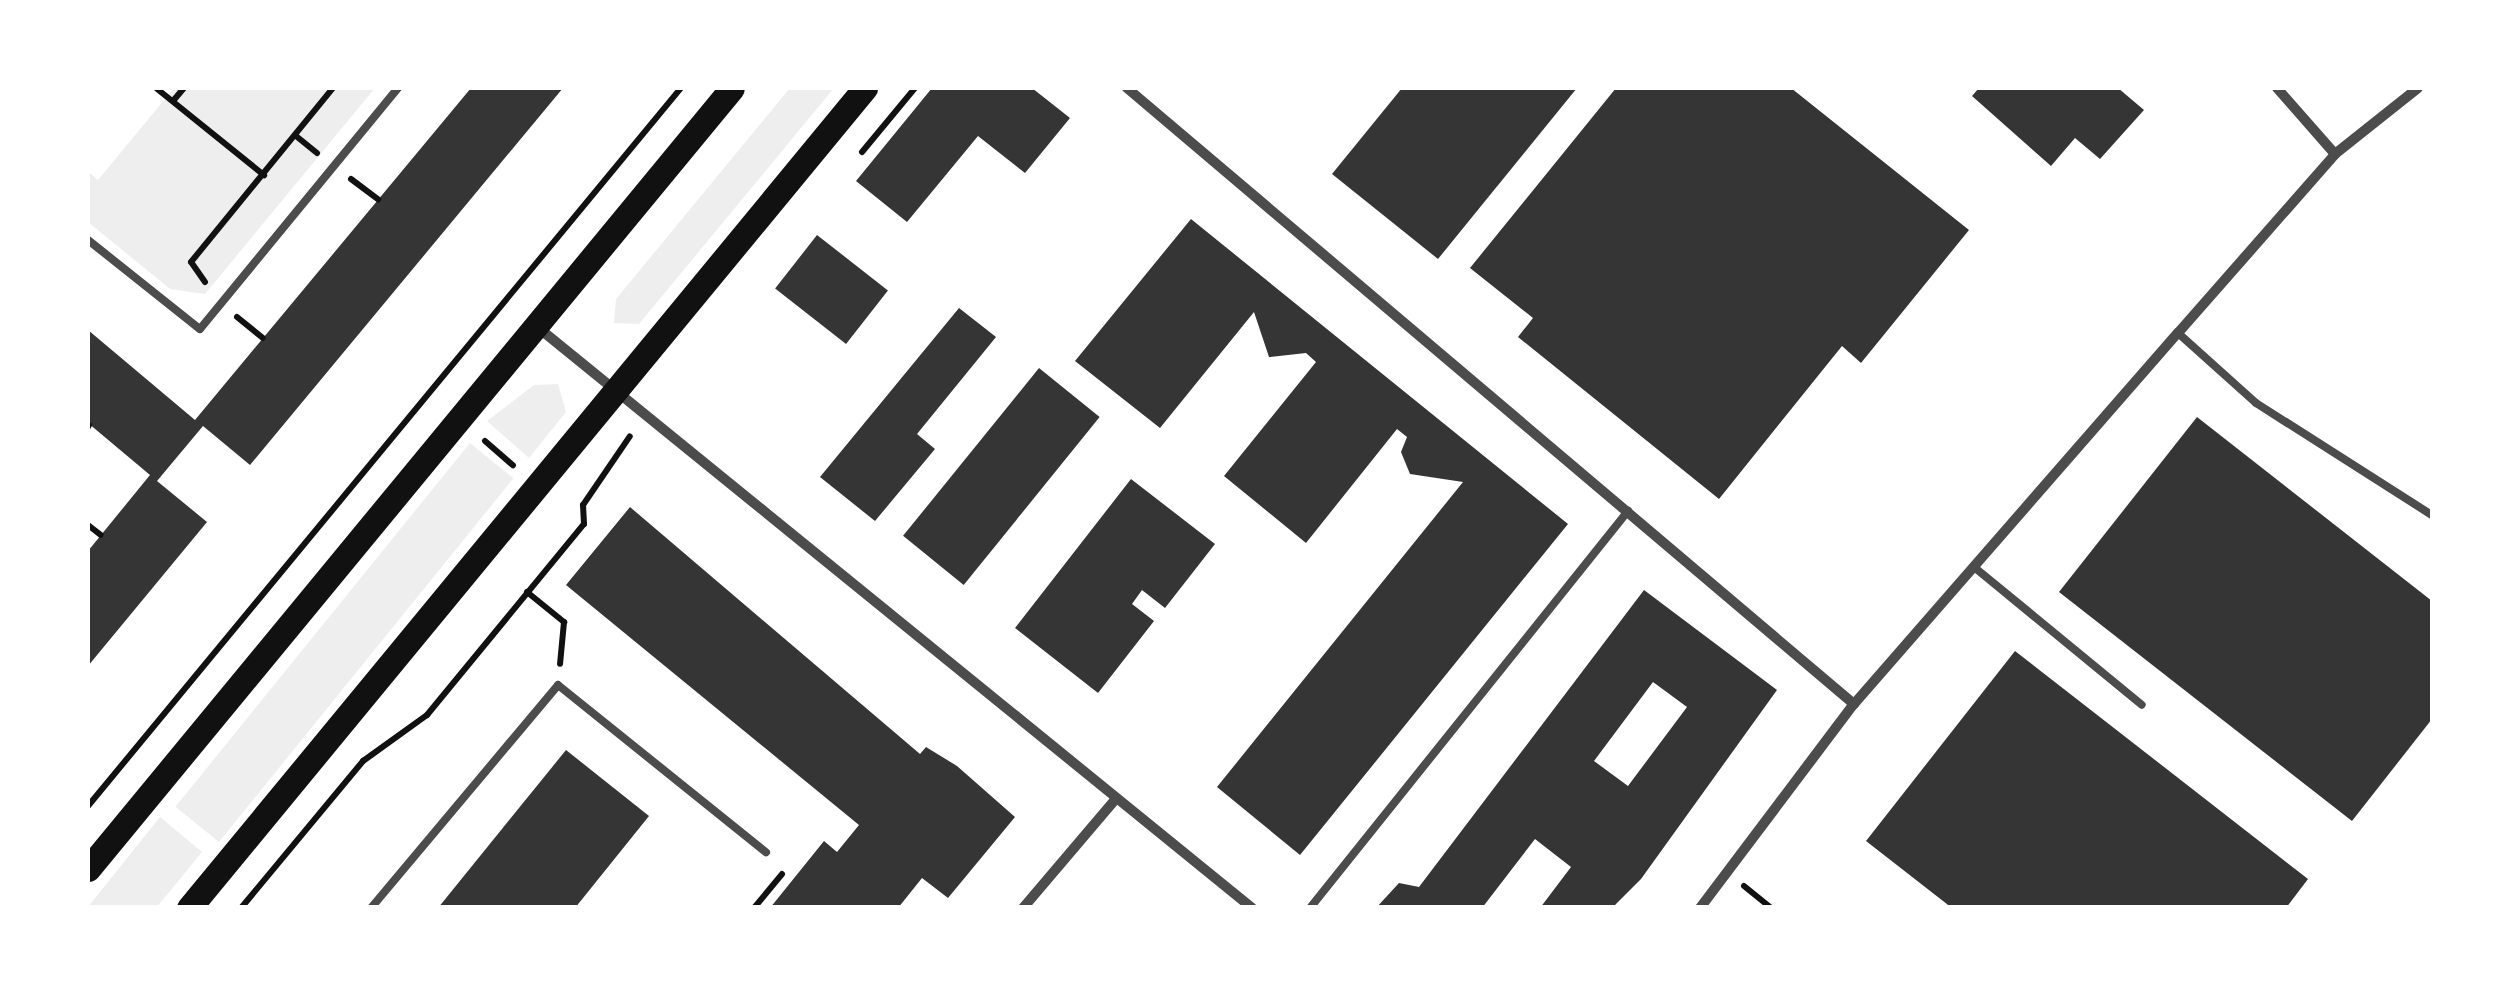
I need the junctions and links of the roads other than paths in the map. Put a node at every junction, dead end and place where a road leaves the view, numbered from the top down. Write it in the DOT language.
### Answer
graph roads {
  1 [pos="398,88"];
  2 [pos="732,88"];
  3 [pos="865,88"];
  4 [pos="1128,88"];
  5 [pos="2277,88"];
  6 [pos="2418,88"];
  7 [pos="2336,154"];
  8 [pos="88,240"];
  9 [pos="535,325"];
  10 [pos="2178,334"];
  11 [pos="614,392"];
  12 [pos="1628,511"];
  13 [pos="2432,515"];
  14 [pos="1974,567"];
  15 [pos="1854,704"];
  16 [pos="2142,704"];
  17 [pos="1115,800"];
  18 [pos="766,852"];
  19 [pos="88,869"];
  20 [pos="189,908"];
  21 [pos="370,908"];
  22 [pos="1023,908"];
  23 [pos="1252,908"];
  24 [pos="1310,908"];
  25 [pos="1700,908"];
  1 -- 8 [label="lane"];
  2 -- 9 [label="main road"];
  3 -- 11 [label="main road"];
  4 -- 12 [label="street"];
  5 -- 7 [label="street"];
  6 -- 7 [label="street"];
  7 -- 10 [label="street"];
  9 -- 11 [label="street"];
  9 -- 19 [label="main road"];
  10 -- 13 [label="lane"];
  10 -- 14 [label="street"];
  11 -- 17 [label="street"];
  11 -- 20 [label="main road"];
  12 -- 15 [label="street"];
  12 -- 24 [label="lane"];
  14 -- 15 [label="street"];
  14 -- 16 [label="lane"];
  15 -- 25 [label="street"];
  17 -- 22 [label="street"];
  17 -- 23 [label="street"];
  18 -- 21 [label="lane"];
}
